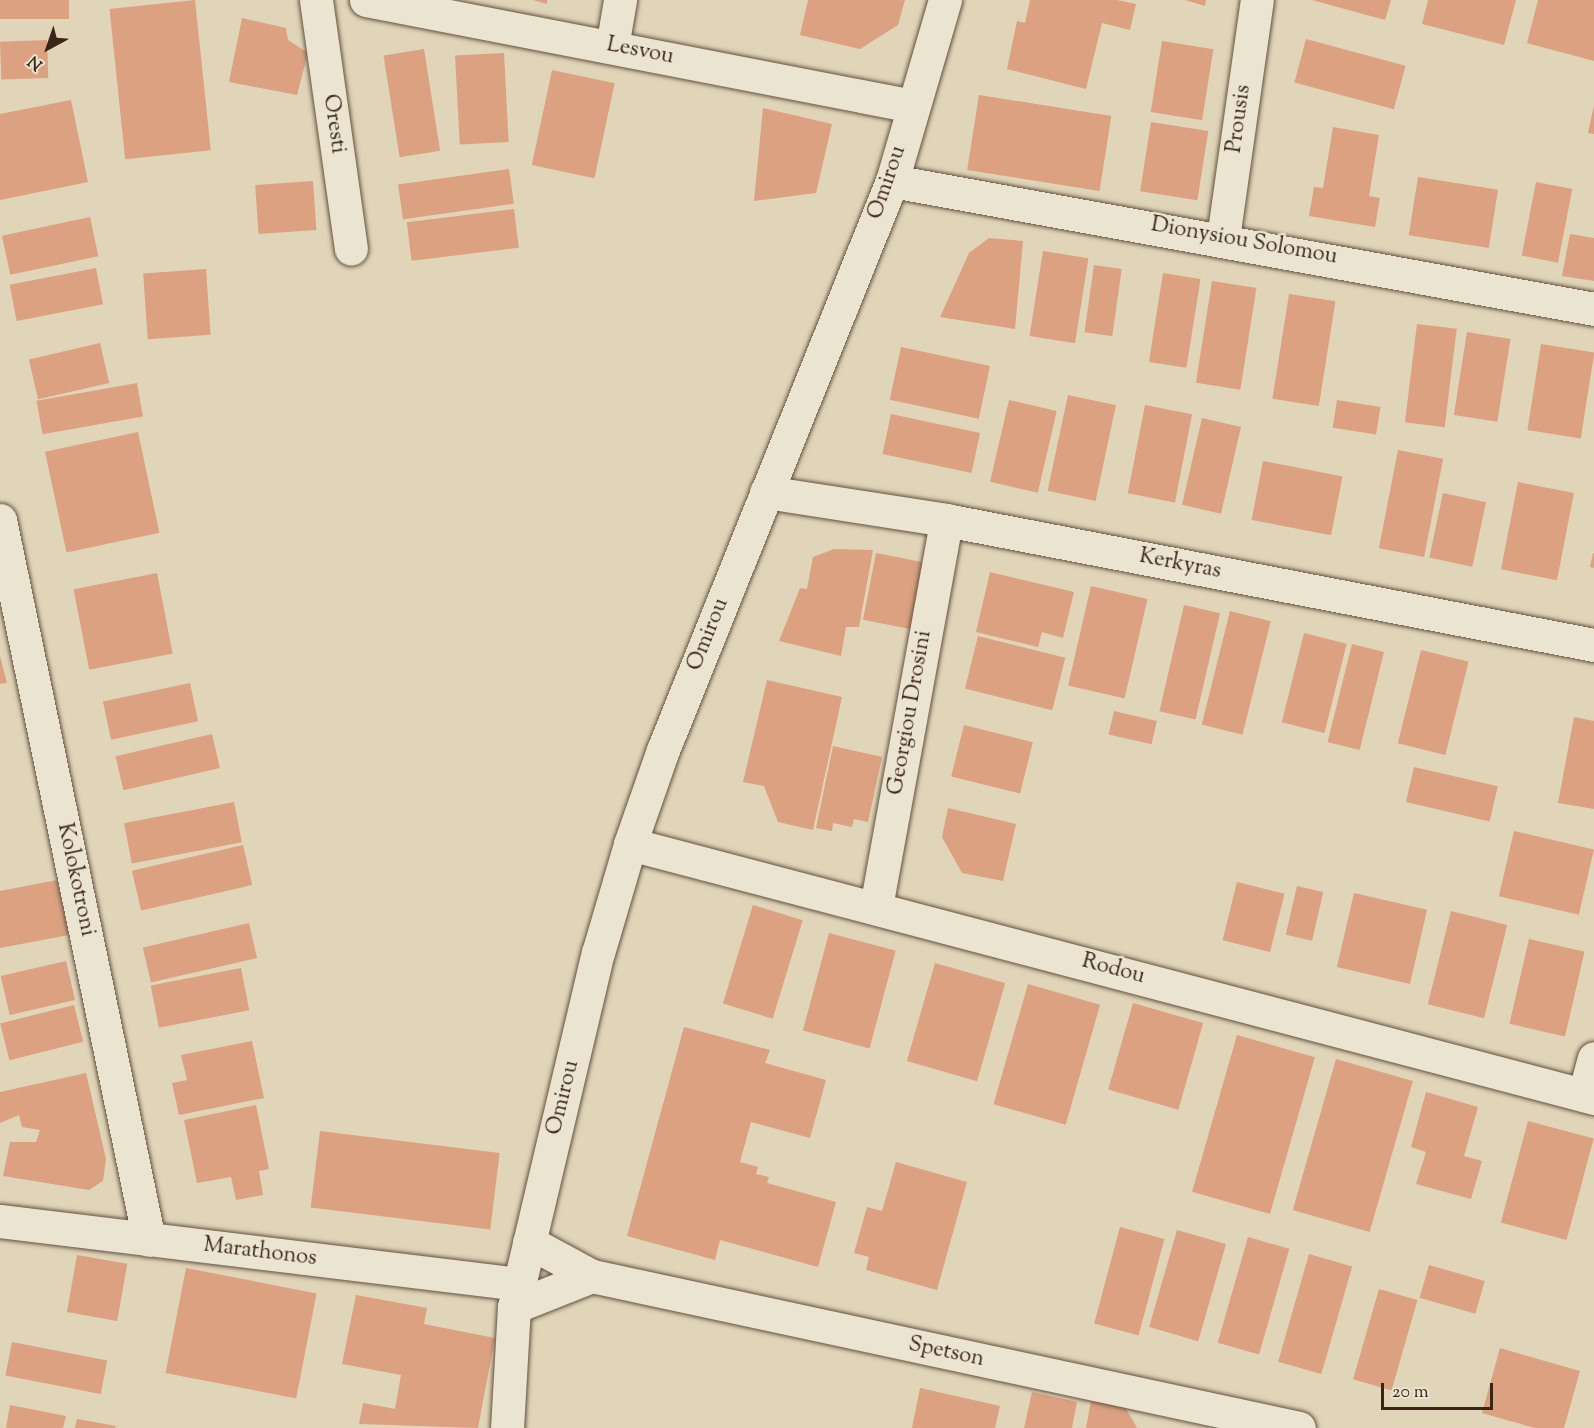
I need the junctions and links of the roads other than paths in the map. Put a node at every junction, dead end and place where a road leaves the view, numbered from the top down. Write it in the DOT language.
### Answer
graph roads {
  1 [pos="316,0"];
  2 [pos="366,0"];
  3 [pos="620,0"];
  4 [pos="945,0"];
  5 [pos="1257,0"];
  6 [pos="612,47"];
  7 [pos="913,106"];
  8 [pos="892,181"];
  9 [pos="1223,237"];
  10 [pos="351,249"];
  11 [pos="1594,309"];
  12 [pos="766,492"];
  13 [pos="0,520"];
  14 [pos="946,520"];
  15 [pos="1594,645"];
  16 [pos="630,844"];
  17 [pos="876,907"];
  18 [pos="1594,1058"];
  19 [pos="1589,1097"];
  20 [pos="0,1221"];
  21 [pos="149,1240"];
  22 [pos="529,1242"];
  23 [pos="592,1276"];
  24 [pos="517,1295"];
  25 [pos="1176,1416"];
  26 [pos="507,1428"];
  27 [pos="1299,1428"];
  1 -- 10 [label="street, Oresti"];
  2 -- 6 [label="street, Lesvou"];
  3 -- 6 [label="street"];
  4 -- 7 [label="street, Omirou"];
  5 -- 9 [label="street, Prousis"];
  6 -- 7 [label="street, Lesvou"];
  7 -- 8 [label="street, Omirou"];
  8 -- 9 [label="street, Dionysiou Solomou"];
  8 -- 12 [label="street, Omirou"];
  9 -- 11 [label="street, Dionysiou Solomou"];
  12 -- 14 [label="street, Kerkyras"];
  12 -- 16 [label="street, Omirou"];
  13 -- 21 [label="street, Kolokotroni"];
  14 -- 15 [label="street, Kerkyras"];
  14 -- 17 [label="street, Georgiou Drosini"];
  16 -- 17 [label="street, Rodou"];
  16 -- 22 [label="street, Omirou"];
  17 -- 19 [label="street, Rodou"];
  18 -- 19 [label="street"];
  20 -- 21 [label="street, Marathonos"];
  21 -- 24 [label="street, Marathonos"];
  22 -- 23 [label="street, Spetson"];
  22 -- 24 [label="street, Omirou"];
  23 -- 24 [label="street"];
  23 -- 25 [label="street, Spetson"];
  24 -- 26 [label="street, Omirou"];
  25 -- 27 [label="street, Spetson"];
}
